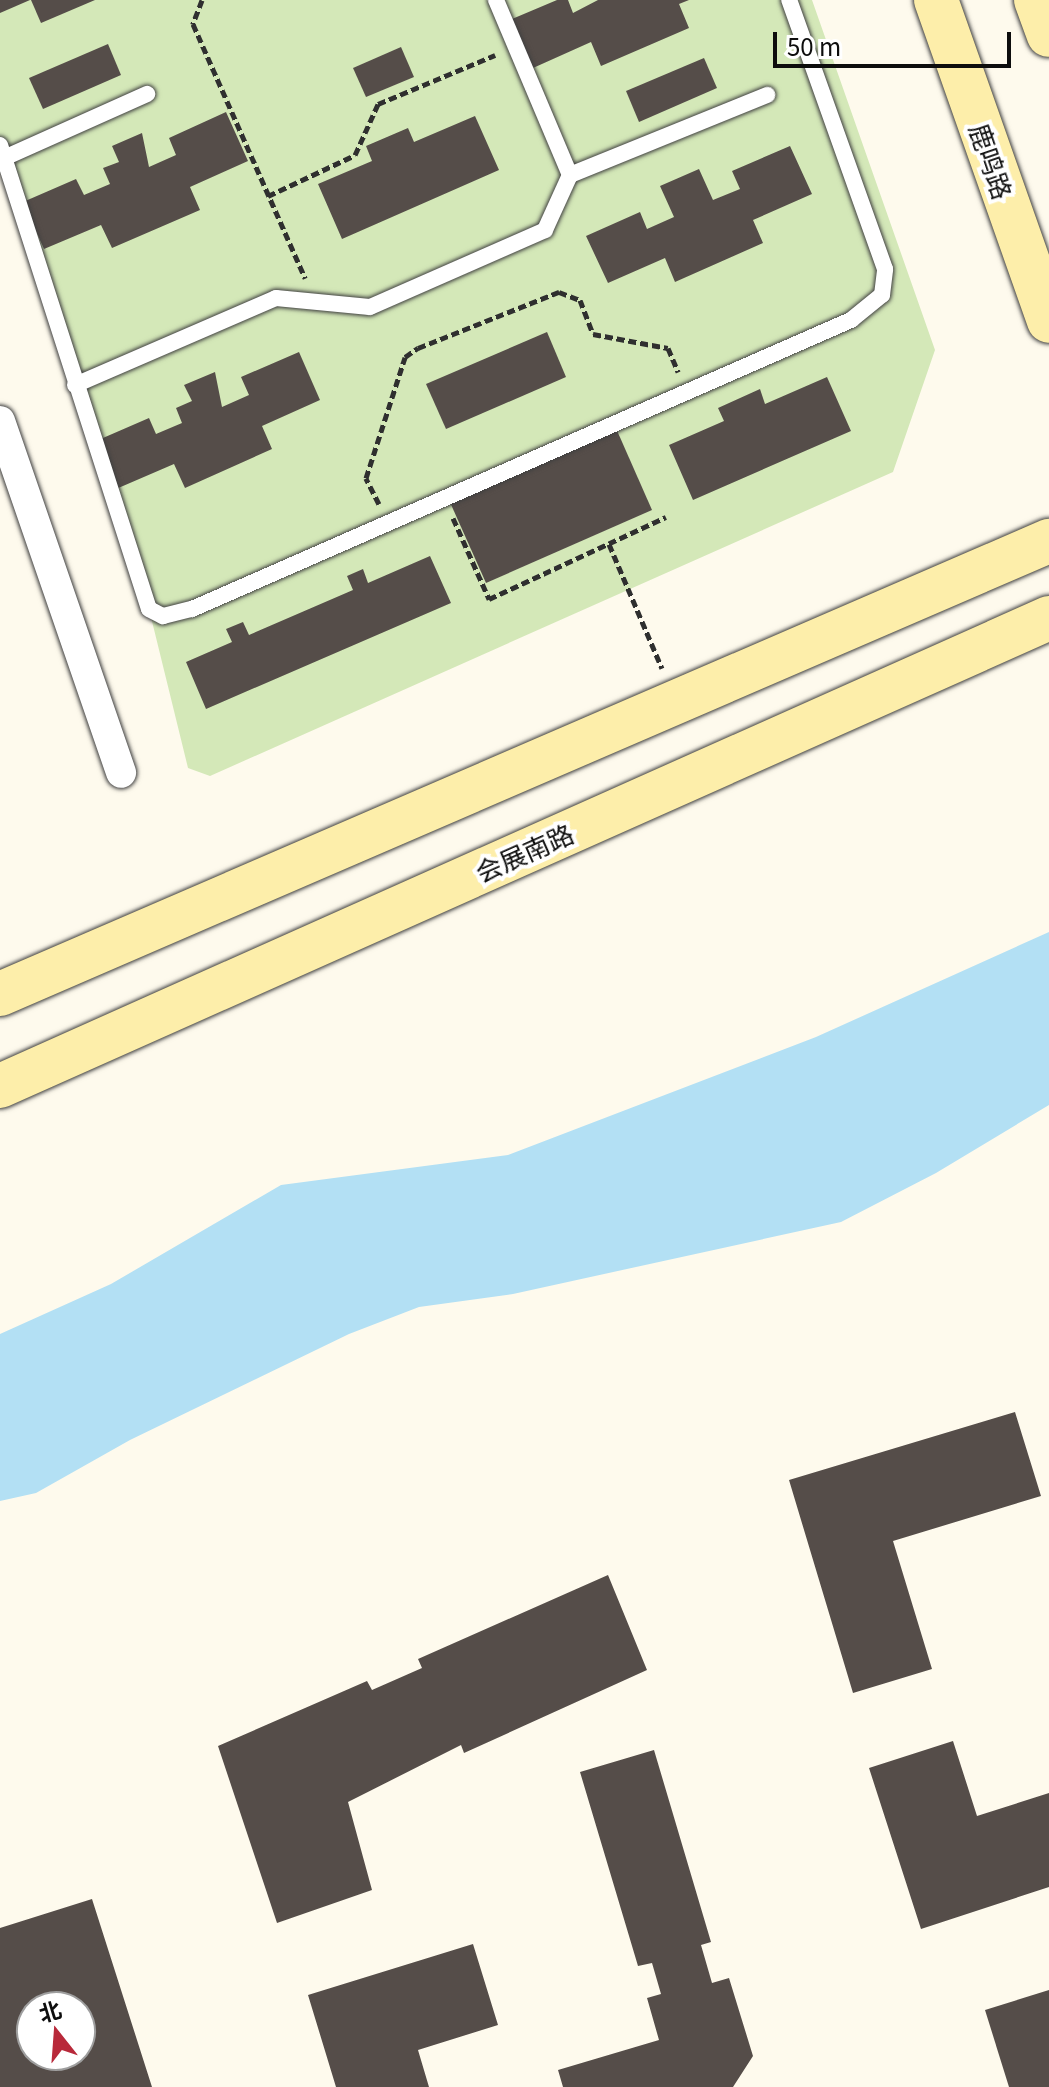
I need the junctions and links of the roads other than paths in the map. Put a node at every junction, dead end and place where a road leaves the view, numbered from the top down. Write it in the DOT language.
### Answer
graph roads {
  1 [pos="496,0"];
  2 [pos="789,0"];
  3 [pos="936,0"];
  4 [pos="1036,0"];
  5 [pos="1049,35"];
  6 [pos="147,94"];
  7 [pos="767,95"];
  8 [pos="2,152"];
  9 [pos="570,175"];
  10 [pos="1049,321"];
  11 [pos="75,385"];
  12 [pos="0,421"];
  13 [pos="1049,541"];
  14 [pos="1049,618"];
  15 [pos="121,773"];
  16 [pos="0,994"];
  17 [pos="0,1086"];
  1 -- 9 [label="lane"];
  2 -- 11 [label="lane"];
  3 -- 10 [label="main road, 鹿鸣路"];
  4 -- 5 [label="main road"];
  6 -- 8 [label="lane"];
  7 -- 9 [label="lane"];
  8 -- 11 [label="lane"];
  9 -- 11 [label="lane"];
  12 -- 15 [label="street"];
  13 -- 16 [label="main road"];
  14 -- 17 [label="main road, 会展南路"];
}
